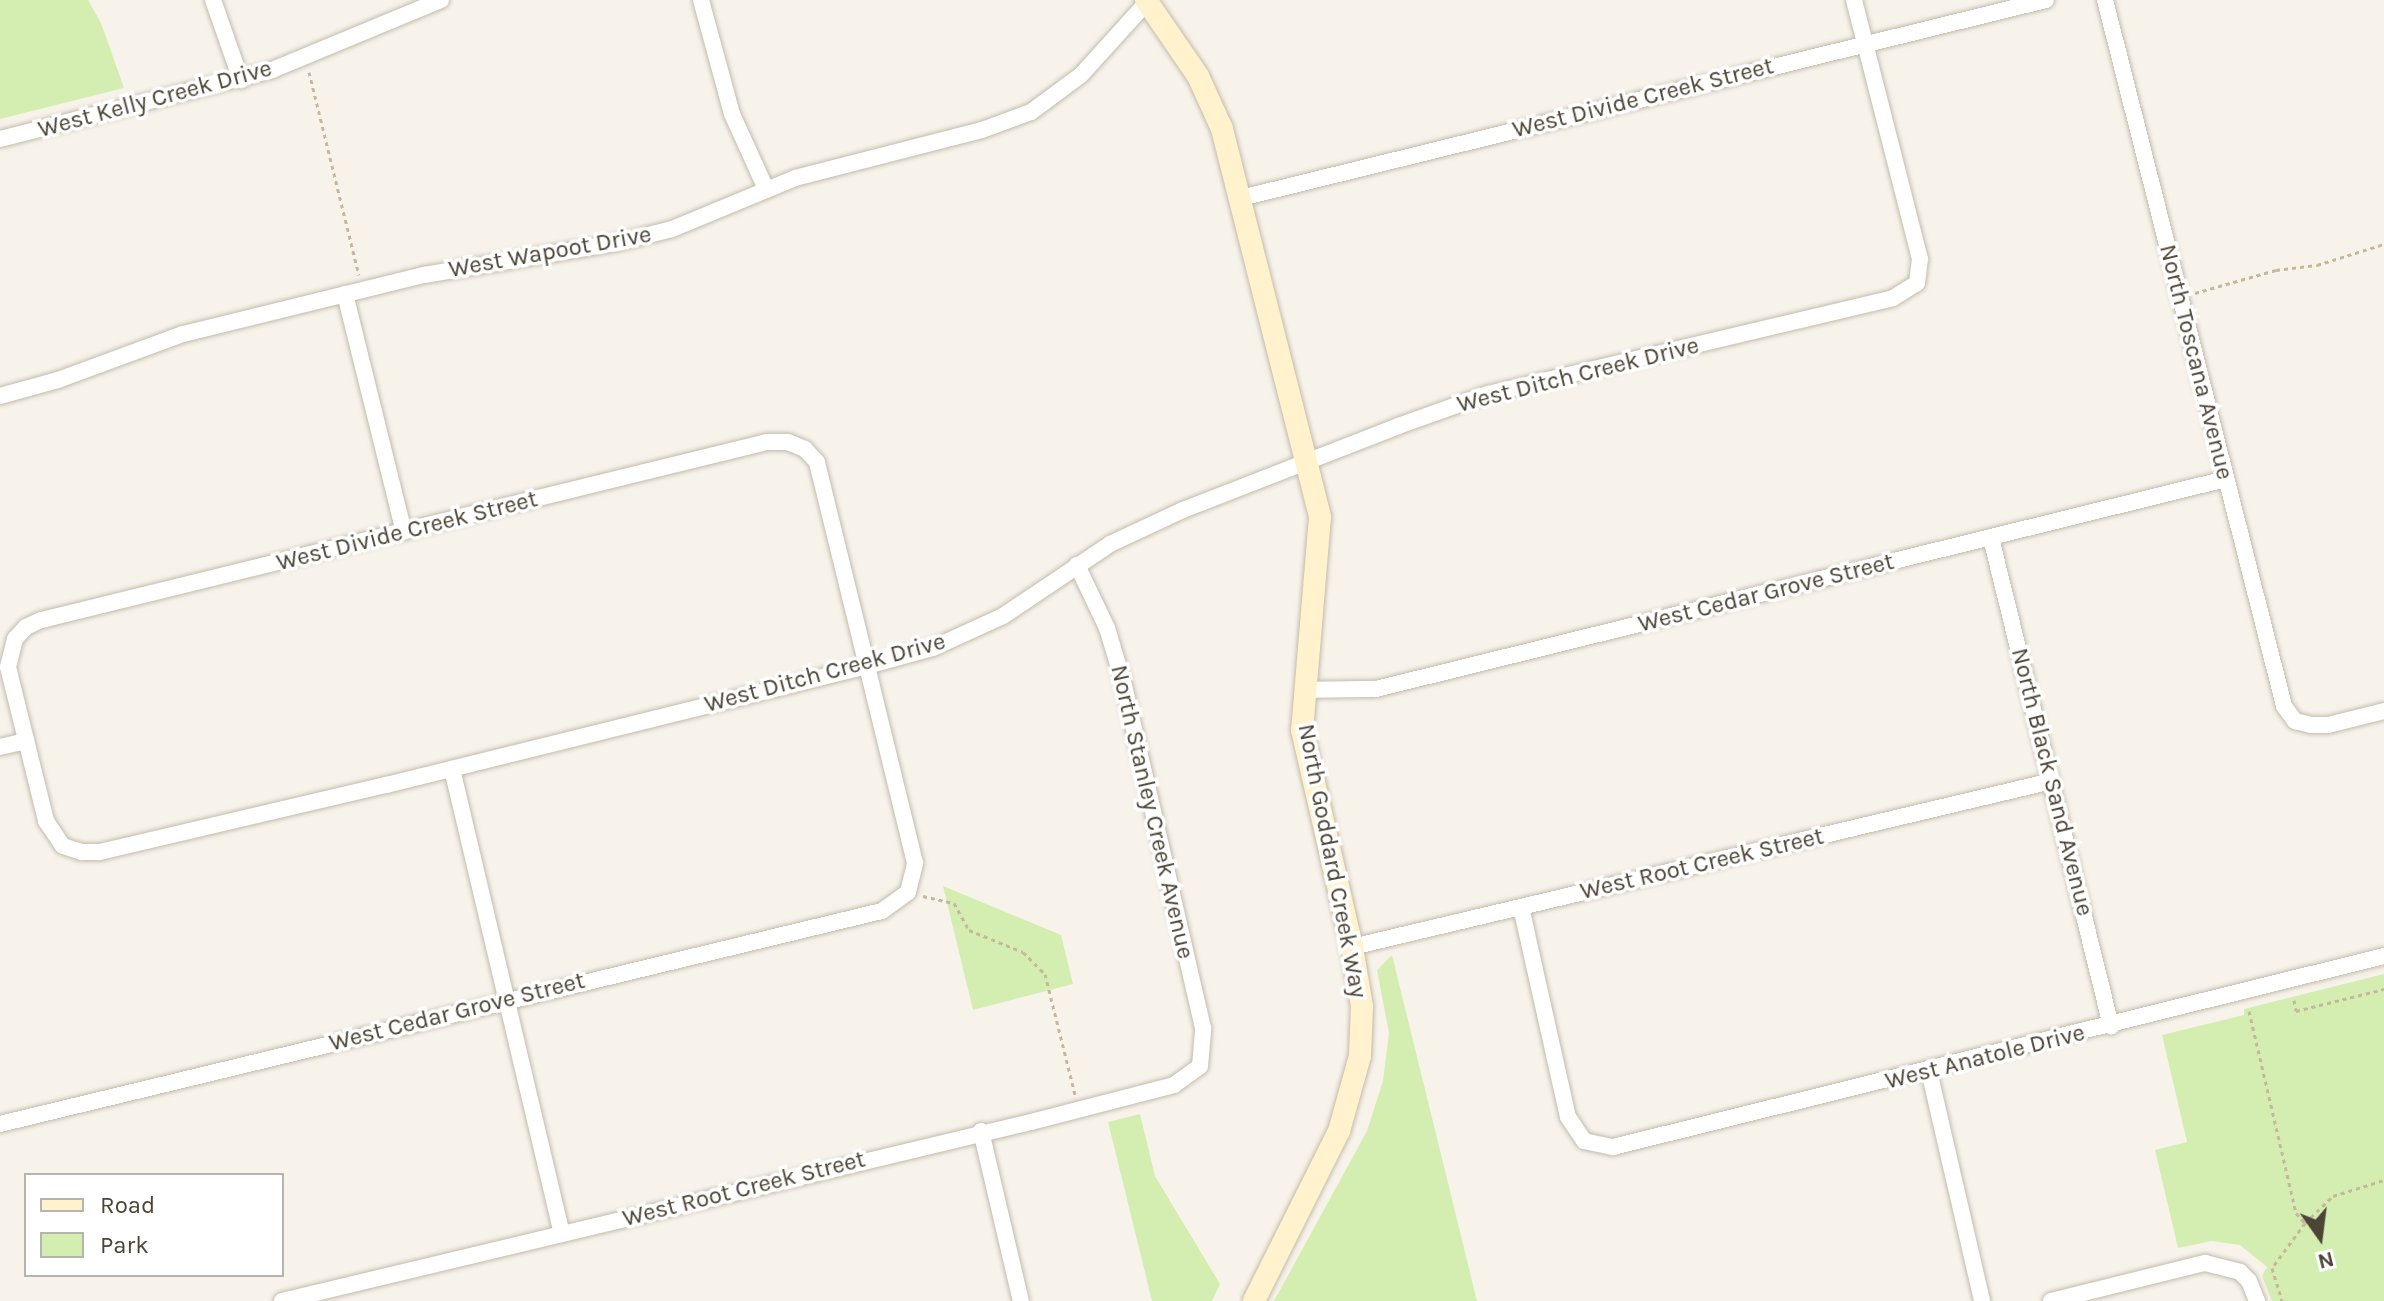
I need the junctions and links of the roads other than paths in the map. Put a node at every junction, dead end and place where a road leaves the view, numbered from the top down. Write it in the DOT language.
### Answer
graph roads {
  1 [pos="213,0"];
  2 [pos="441,0"];
  3 [pos="701,0"];
  4 [pos="1854,0"];
  5 [pos="2046,0"];
  6 [pos="2105,0"];
  7 [pos="1147,1"];
  8 [pos="1865,43"];
  9 [pos="241,80"];
  10 [pos="0,139"];
  11 [pos="766,189"];
  12 [pos="1241,198"];
  13 [pos="345,294"];
  14 [pos="0,396"];
  15 [pos="1307,464"];
  16 [pos="2226,479"];
  17 [pos="404,532"];
  18 [pos="1991,538"];
  19 [pos="1077,565"];
  20 [pos="867,666"];
  21 [pos="1303,690"];
  22 [pos="2384,711"];
  23 [pos="26,741"];
  24 [pos="0,747"];
  25 [pos="452,769"];
  26 [pos="2052,781"];
  27 [pos="1521,907"];
  28 [pos="1352,947"];
  29 [pos="2384,956"];
  30 [pos="507,999"];
  31 [pos="2111,1026"];
  32 [pos="1200,1066"];
  33 [pos="1929,1071"];
  34 [pos="0,1124"];
  35 [pos="981,1131"];
  36 [pos="562,1233"];
  37 [pos="282,1301"];
  38 [pos="1021,1301"];
  39 [pos="1254,1301"];
  40 [pos="1982,1301"];
  41 [pos="2051,1301"];
  42 [pos="2257,1301"];
  1 -- 9 [label="street"];
  2 -- 9 [label="street, West Kelly Creek Drive"];
  3 -- 11 [label="street"];
  4 -- 8 [label="street"];
  5 -- 8 [label="street, West Divide Creek Street"];
  6 -- 16 [label="street, North Toscana Avenue"];
  7 -- 11 [label="street, West Wapoot Drive"];
  7 -- 12 [label="street, North Goddard Creek Way"];
  8 -- 12 [label="street, West Divide Creek Street"];
  8 -- 15 [label="street, West Ditch Creek Drive"];
  9 -- 10 [label="street, West Kelly Creek Drive"];
  11 -- 13 [label="street, West Wapoot Drive"];
  12 -- 15 [label="street, North Goddard Creek Way"];
  13 -- 14 [label="street, West Wapoot Drive"];
  13 -- 17 [label="street"];
  15 -- 19 [label="street, West Ditch Creek Drive"];
  15 -- 21 [label="street, North Goddard Creek Way"];
  16 -- 18 [label="street, West Cedar Grove Street"];
  16 -- 22 [label="street, North Toscana Avenue"];
  17 -- 20 [label="street, West Divide Creek Street"];
  17 -- 23 [label="street, West Divide Creek Street"];
  18 -- 21 [label="street, West Cedar Grove Street"];
  18 -- 26 [label="street, North Black Sand Avenue"];
  19 -- 20 [label="street, West Ditch Creek Drive"];
  19 -- 32 [label="street, North Stanley Creek Avenue"];
  20 -- 25 [label="street, West Ditch Creek Drive"];
  20 -- 30 [label="street, West Cedar Grove Street"];
  21 -- 28 [label="street, North Goddard Creek Way"];
  23 -- 24 [label="street"];
  23 -- 25 [label="street, West Ditch Creek Drive"];
  25 -- 30 [label="street"];
  26 -- 27 [label="street, West Root Creek Street"];
  26 -- 31 [label="street, North Black Sand Avenue"];
  27 -- 28 [label="street, West Root Creek Street"];
  27 -- 33 [label="street, West Anatole Drive"];
  28 -- 39 [label="street, North Goddard Creek Way"];
  29 -- 31 [label="street, West Anatole Drive"];
  30 -- 34 [label="street, West Cedar Grove Street"];
  30 -- 36 [label="street"];
  31 -- 33 [label="street, West Anatole Drive"];
  32 -- 35 [label="street, West Root Creek Street"];
  33 -- 40 [label="street"];
  35 -- 36 [label="street, West Root Creek Street"];
  35 -- 38 [label="street"];
  36 -- 37 [label="street, West Root Creek Street"];
  41 -- 42 [label="street"];
}
